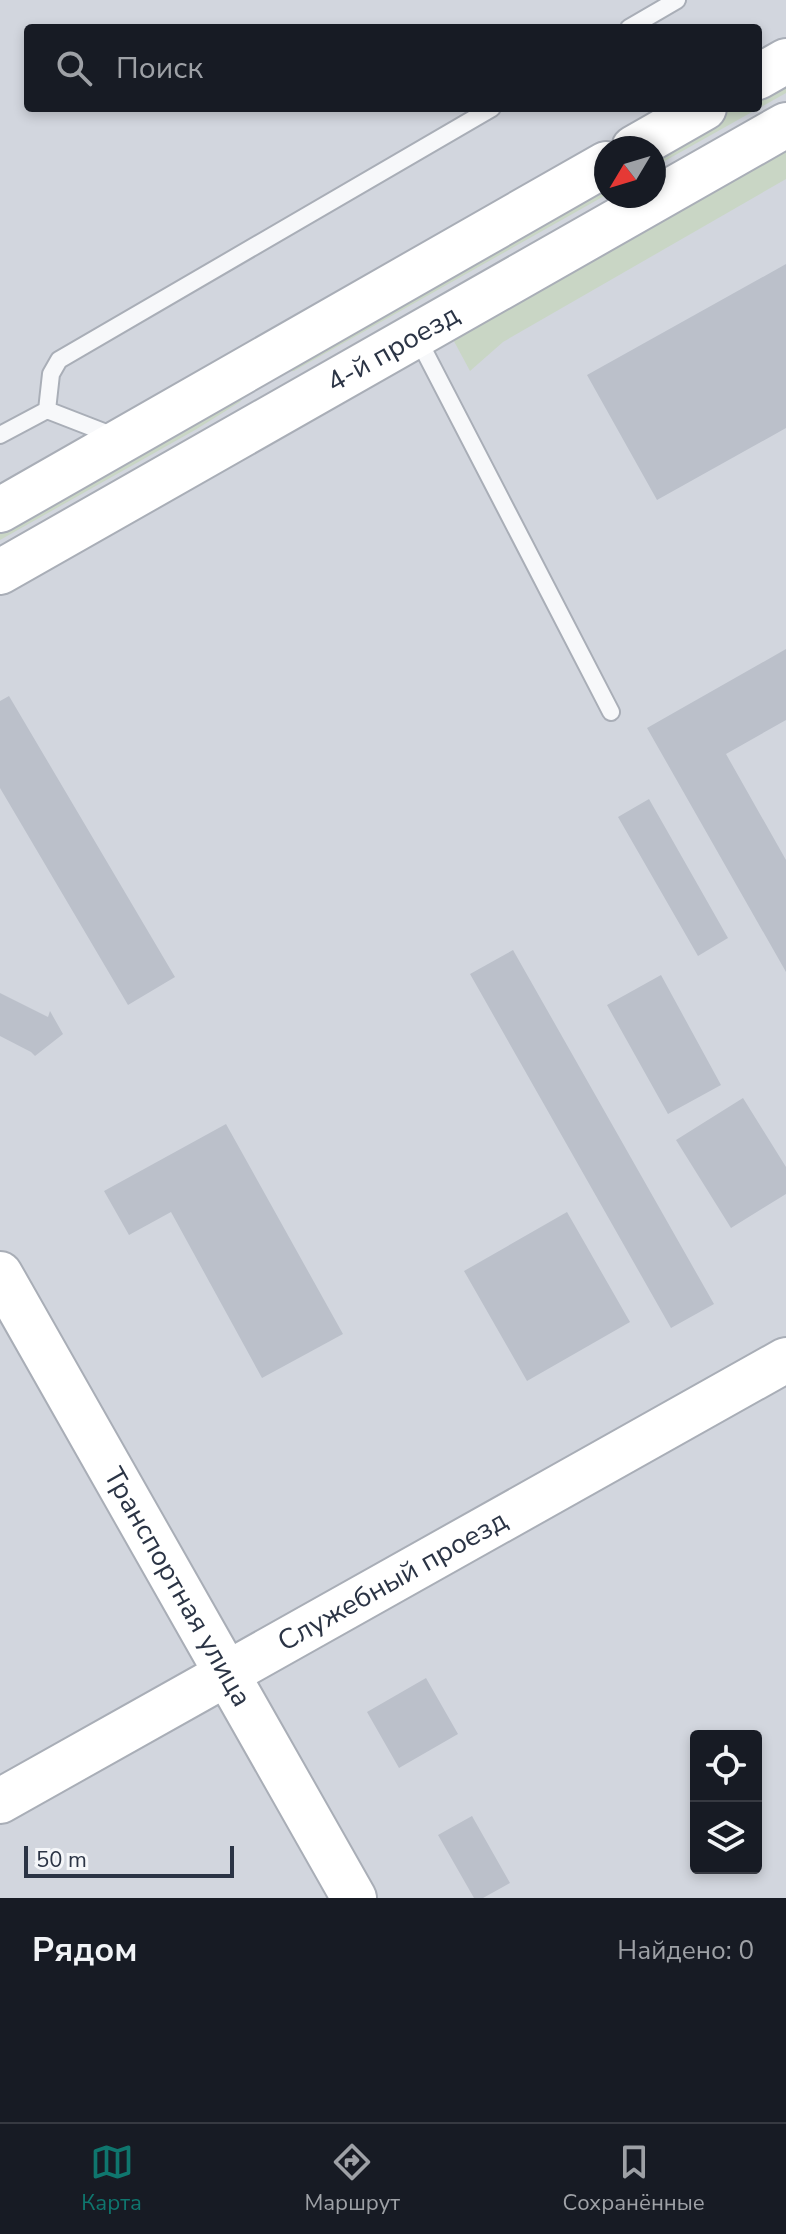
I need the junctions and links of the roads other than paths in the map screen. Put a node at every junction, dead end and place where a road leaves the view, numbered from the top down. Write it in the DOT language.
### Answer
graph roads {
  1 [pos="677,0"];
  2 [pos="636,24"];
  3 [pos="786,61"];
  4 [pos="762,75"];
  5 [pos="485,112"];
  6 [pos="697,112"];
  7 [pos="786,125"];
  8 [pos="655,136"];
  9 [pos="594,171"];
  10 [pos="416,335"];
  11 [pos="47,410"];
  12 [pos="0,435"];
  13 [pos="123,440"];
  14 [pos="0,510"];
  15 [pos="0,572"];
  16 [pos="611,712"];
  17 [pos="0,1274"];
  18 [pos="786,1360"];
  19 [pos="227,1673"];
  20 [pos="0,1801"];
  21 [pos="354,1898"];
  1 -- 2 [label="lane"];
  3 -- 4 [label="main road"];
  5 -- 11 [label="lane"];
  6 -- 8 [label="main road"];
  7 -- 10 [label="main road, 4-й проезд"];
  9 -- 13 [label="main road, 4-й проезд"];
  10 -- 15 [label="main road, 4-й проезд"];
  10 -- 16 [label="lane"];
  11 -- 12 [label="lane"];
  11 -- 13 [label="lane"];
  13 -- 14 [label="main road, 4-й проезд"];
  17 -- 19 [label="main road, Транспортная улица"];
  18 -- 19 [label="main road, Служебный проезд"];
  19 -- 20 [label="main road, Служебный проезд"];
  19 -- 21 [label="main road, Транспортная улица"];
}
